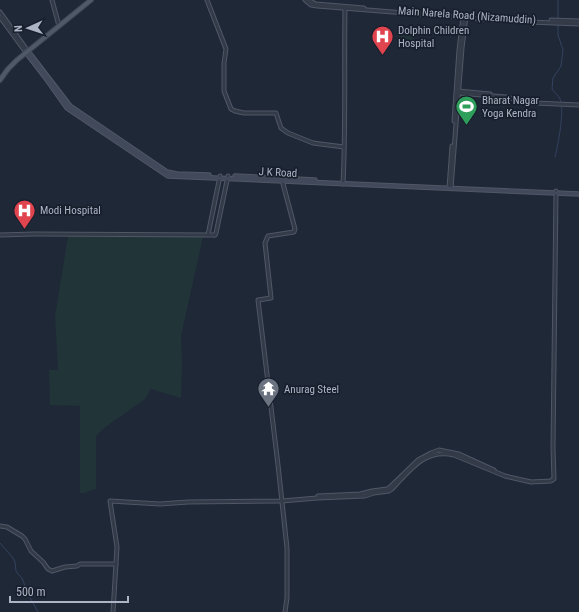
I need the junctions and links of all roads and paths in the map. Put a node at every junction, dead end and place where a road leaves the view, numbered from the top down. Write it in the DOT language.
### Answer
graph roads {
  1 [pos="52,0"];
  2 [pos="88,0"];
  3 [pos="91,0"];
  4 [pos="207,0"];
  5 [pos="305,0"];
  6 [pos="308,0"];
  7 [pos="345,7"];
  8 [pos="0,12"];
  9 [pos="0,17"];
  10 [pos="464,17"];
  11 [pos="579,23"];
  12 [pos="59,25"];
  13 [pos="26,51"];
  14 [pos="0,76"];
  15 [pos="0,80"];
  16 [pos="458,92"];
  17 [pos="579,104"];
  18 [pos="344,147"];
  19 [pos="219,177"];
  20 [pos="227,177"];
  21 [pos="282,180"];
  22 [pos="343,182"];
  23 [pos="450,187"];
  24 [pos="556,192"];
  25 [pos="579,193"];
  26 [pos="0,234"];
  27 [pos="208,235"];
  28 [pos="282,501"];
  29 [pos="0,526"];
  30 [pos="116,564"];
  31 [pos="113,612"];
  32 [pos="285,612"];
  1 -- 12 [label="street"];
  2 -- 12 [label="main road"];
  3 -- 12 [label="main road"];
  4 -- 18 [label="street"];
  5 -- 7 [label="street, Main Narela Road (Nizamuddin)"];
  6 -- 7 [label="street, Main Narela Road (Nizamuddin)"];
  7 -- 10 [label="street, Main Narela Road (Nizamuddin)"];
  7 -- 18 [label="street"];
  8 -- 13 [label="street"];
  9 -- 13 [label="street"];
  10 -- 11 [label="street, Main Narela Road (Nizamuddin)"];
  10 -- 16 [label="street"];
  12 -- 13 [label="main road"];
  13 -- 14 [label="main road"];
  13 -- 15 [label="main road"];
  13 -- 19 [label="main road, J K Road"];
  16 -- 17 [label="street"];
  16 -- 23 [label="street"];
  18 -- 22 [label="street"];
  19 -- 20 [label="main road, J K Road"];
  19 -- 27 [label="street"];
  20 -- 21 [label="main road, J K Road"];
  20 -- 27 [label="street"];
  21 -- 22 [label="main road, J K Road"];
  21 -- 28 [label="street"];
  22 -- 23 [label="main road, J K Road"];
  23 -- 24 [label="main road, J K Road"];
  24 -- 25 [label="main road, J K Road"];
  24 -- 28 [label="street"];
  26 -- 27 [label="street"];
  28 -- 30 [label="street"];
  28 -- 32 [label="street"];
  29 -- 30 [label="street"];
  30 -- 31 [label="street"];
}
